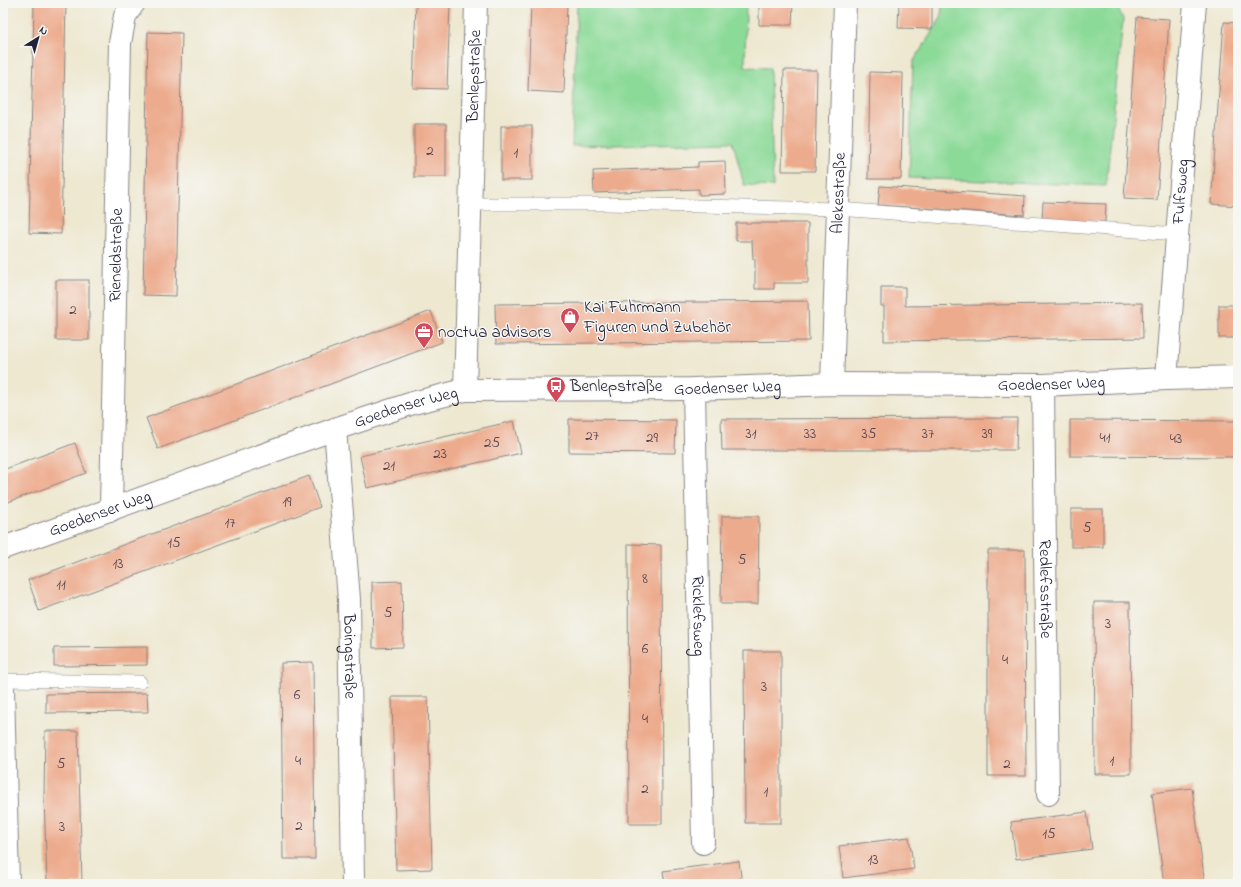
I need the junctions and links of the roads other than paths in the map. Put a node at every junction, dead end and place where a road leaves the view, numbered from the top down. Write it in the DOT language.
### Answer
graph roads {
  1 [pos="134,3"];
  2 [pos="476,3"];
  3 [pos="845,3"];
  4 [pos="1195,3"];
  5 [pos="470,204"];
  6 [pos="838,209"];
  7 [pos="1177,234"];
  8 [pos="1238,378"];
  9 [pos="1166,379"];
  10 [pos="832,384"];
  11 [pos="1043,385"];
  12 [pos="694,388"];
  13 [pos="466,390"];
  14 [pos="335,429"];
  15 [pos="111,510"];
  16 [pos="3,548"];
  17 [pos="3,680"];
  18 [pos="140,682"];
  19 [pos="3,689"];
  20 [pos="1048,794"];
  21 [pos="703,843"];
  22 [pos="8,884"];
  23 [pos="353,884"];
  1 -- 15 [label="street, Rieneldstraße"];
  2 -- 5 [label="street, Benlepstraße"];
  3 -- 6 [label="street, Alekestraße"];
  4 -- 7 [label="street, Fulfsweg"];
  5 -- 6 [label="lane"];
  5 -- 13 [label="street, Benlepstraße"];
  6 -- 7 [label="lane"];
  6 -- 10 [label="street, Alekestraße"];
  7 -- 9 [label="street, Fulfsweg"];
  8 -- 9 [label="street, Goedenser Weg"];
  9 -- 11 [label="street, Goedenser Weg"];
  10 -- 11 [label="street, Goedenser Weg"];
  10 -- 12 [label="street, Goedenser Weg"];
  11 -- 20 [label="street, Redlefsstraße"];
  12 -- 13 [label="street, Goedenser Weg"];
  12 -- 21 [label="street, Ricklefsweg"];
  13 -- 14 [label="street, Goedenser Weg"];
  14 -- 15 [label="street, Goedenser Weg"];
  14 -- 23 [label="street, Boingstraße"];
  15 -- 16 [label="street, Goedenser Weg"];
  17 -- 18 [label="lane"];
  19 -- 22 [label="street"];
}
